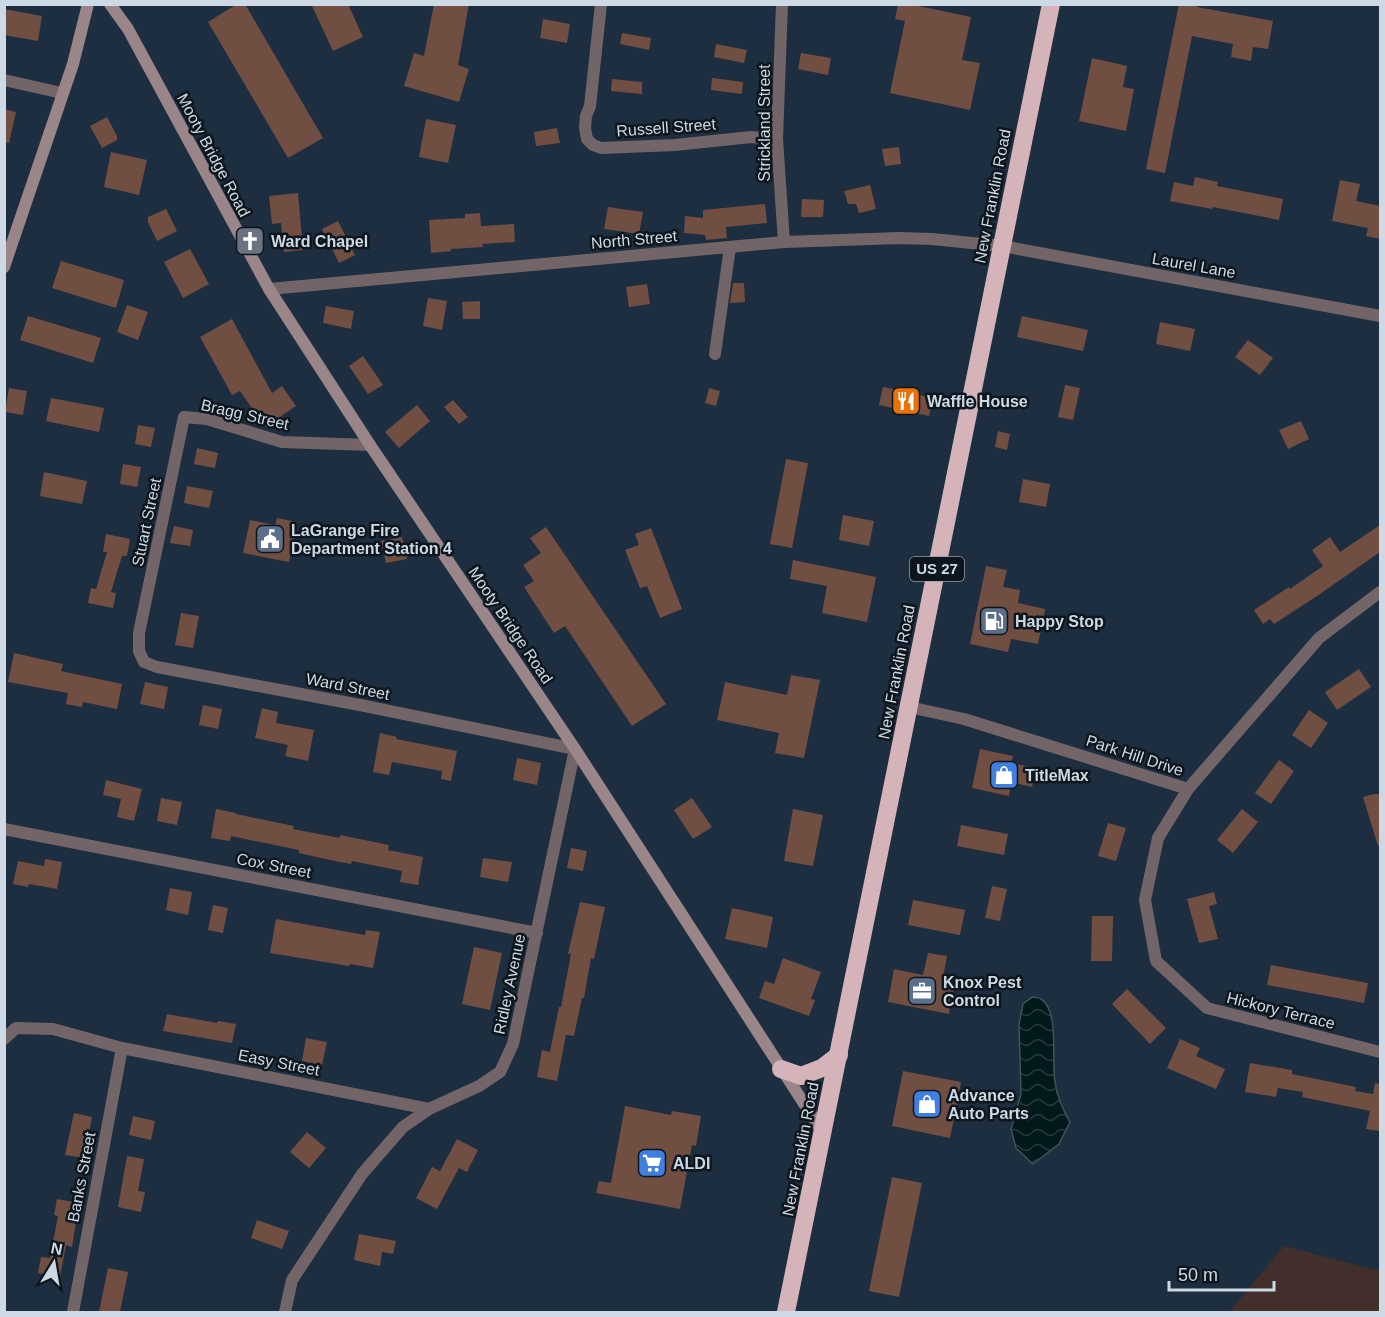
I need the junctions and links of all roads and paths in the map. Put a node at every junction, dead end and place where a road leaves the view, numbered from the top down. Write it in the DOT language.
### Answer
graph roads {
  1 [pos="88,4"];
  2 [pos="110,4"];
  3 [pos="601,4"];
  4 [pos="782,4"];
  5 [pos="1051,4"];
  6 [pos="4,80"];
  7 [pos="62,93"];
  8 [pos="777,139"];
  9 [pos="784,242"];
  10 [pos="1002,246"];
  11 [pos="730,247"];
  12 [pos="4,267"];
  13 [pos="269,289"];
  14 [pos="1380,316"];
  15 [pos="715,354"];
  16 [pos="184,417"];
  17 [pos="370,445"];
  18 [pos="1380,592"];
  19 [pos="139,633"];
  20 [pos="909,708"];
  21 [pos="575,748"];
  22 [pos="1188,789"];
  23 [pos="4,829"];
  24 [pos="537,933"];
  25 [pos="4,1039"];
  26 [pos="122,1047"];
  27 [pos="1380,1052"];
  28 [pos="838,1055"];
  29 [pos="782,1069"];
  30 [pos="429,1108"];
  31 [pos="823,1133"];
  32 [pos="73,1312"];
  33 [pos="285,1312"];
  34 [pos="786,1312"];
  1 -- 7 [label="street"];
  2 -- 13 [label="street, Mooty Bridge Road"];
  3 -- 8 [label="street, Russell Street"];
  4 -- 8 [label="street, Strickland Street"];
  5 -- 10 [label="highway, New Franklin Road / US 27"];
  6 -- 7 [label="street"];
  7 -- 12 [label="street"];
  8 -- 9 [label="street, Strickland Street"];
  9 -- 10 [label="street, North Street"];
  9 -- 11 [label="street, North Street"];
  10 -- 14 [label="street, Laurel Lane"];
  10 -- 20 [label="highway, New Franklin Road / US 27"];
  11 -- 13 [label="street, North Street"];
  11 -- 15 [label="street"];
  13 -- 17 [label="street, Mooty Bridge Road"];
  16 -- 17 [label="street, Bragg Street"];
  16 -- 19 [label="street, Stuart Street"];
  17 -- 21 [label="street, Mooty Bridge Road"];
  18 -- 22 [label="street, Park Hill Drive"];
  19 -- 21 [label="street, Ward Street"];
  20 -- 22 [label="street, Park Hill Drive"];
  20 -- 28 [label="highway, New Franklin Road / US 27"];
  21 -- 24 [label="street, Ridley Avenue"];
  21 -- 29 [label="street, Mooty Bridge Road"];
  22 -- 27 [label="street, Hickory Terrace"];
  23 -- 24 [label="street, Cox Street"];
  24 -- 30 [label="street, Ridley Avenue"];
  25 -- 26 [label="street, Easy Street"];
  26 -- 30 [label="street, Easy Street"];
  26 -- 32 [label="street, Banks Street"];
  28 -- 29 [label="highway"];
  28 -- 31 [label="highway, New Franklin Road / US 27"];
  29 -- 31 [label="street, Mooty Bridge Road"];
  30 -- 33 [label="street, Ridley Avenue"];
  31 -- 34 [label="highway, New Franklin Road / US 27"];
}
